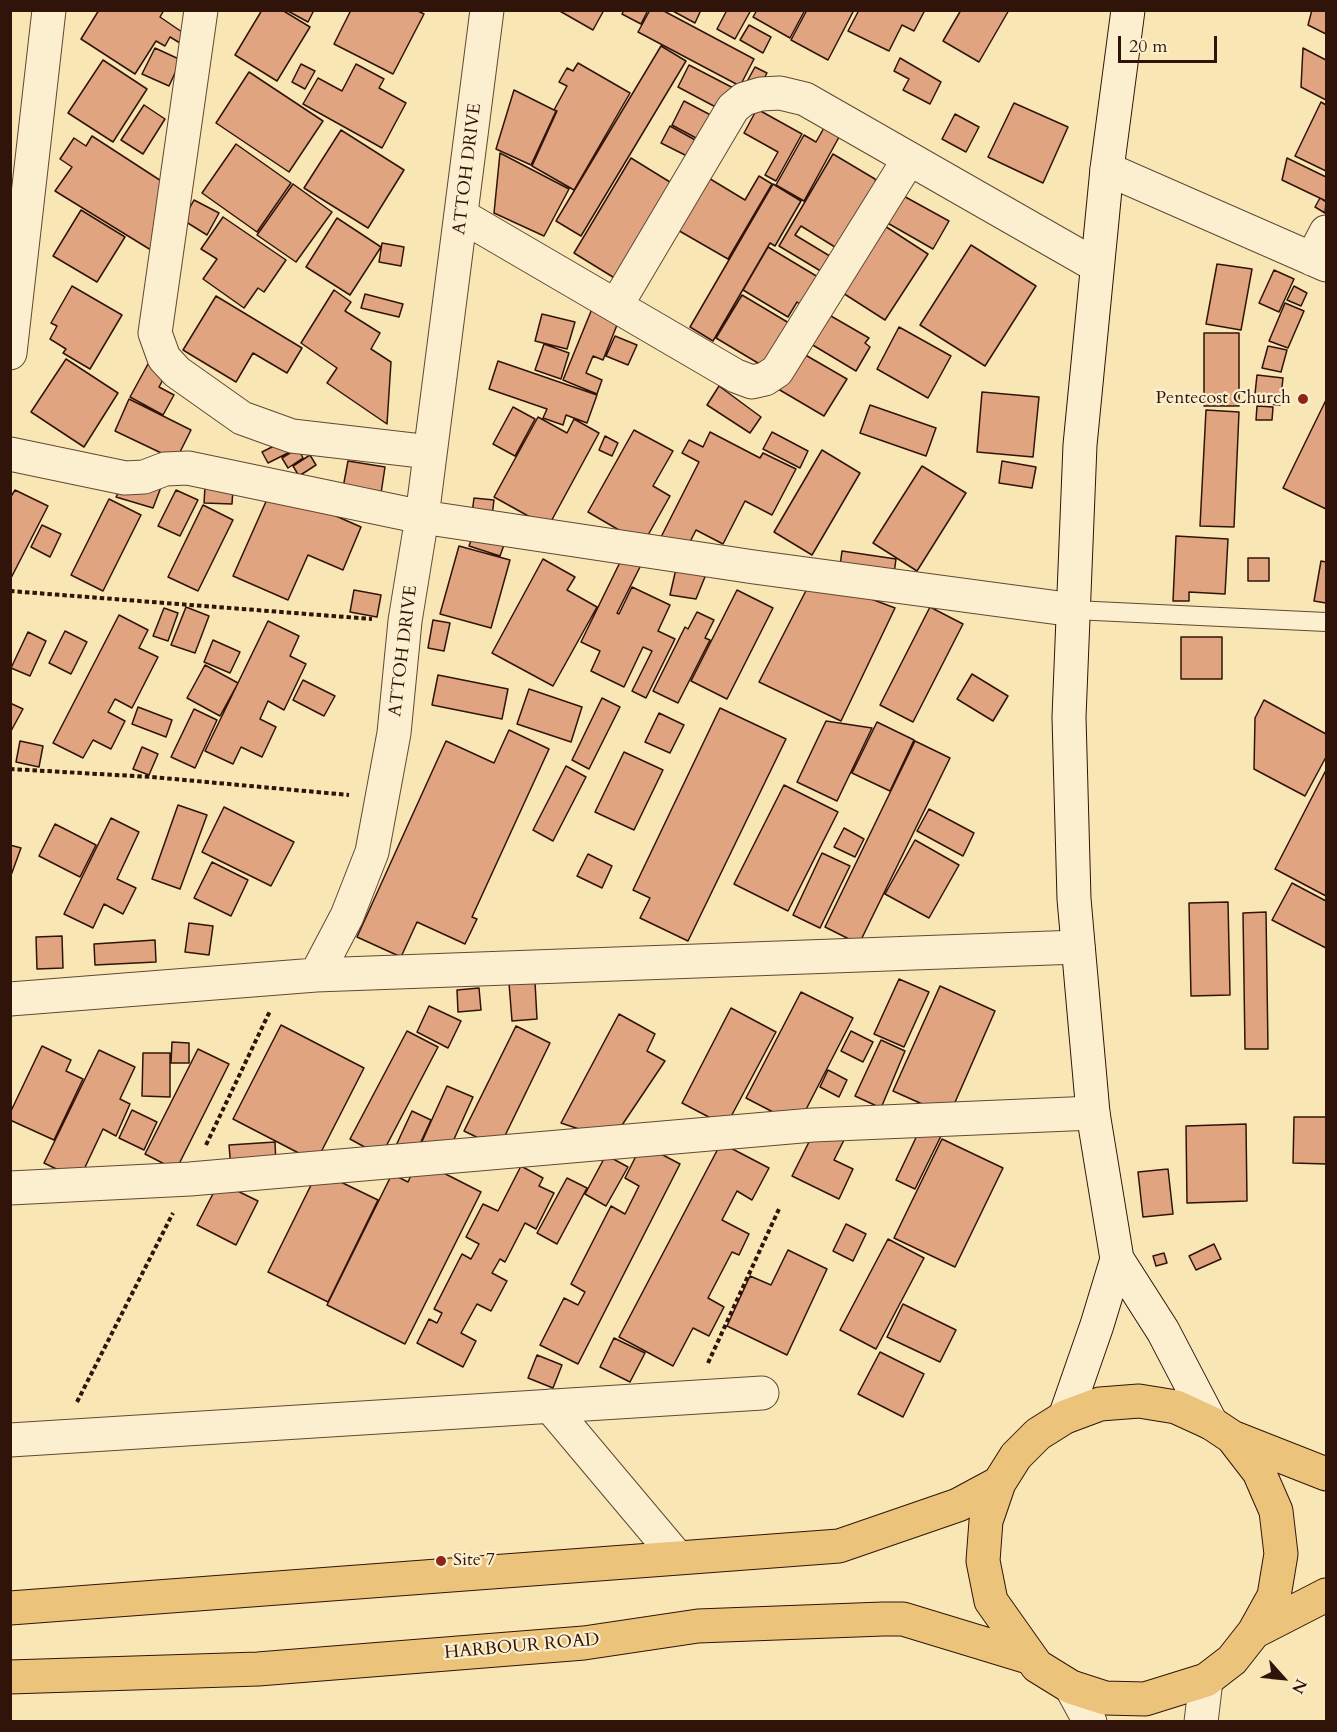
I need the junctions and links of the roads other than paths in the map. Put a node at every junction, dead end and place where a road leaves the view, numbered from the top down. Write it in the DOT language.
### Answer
graph roads {
  1 [pos="49,10"];
  2 [pos="201,10"];
  3 [pos="487,10"];
  4 [pos="1128,10"];
  5 [pos="909,159"];
  6 [pos="1107,169"];
  7 [pos="462,216"];
  8 [pos="1322,252"];
  9 [pos="1097,267"];
  10 [pos="617,304"];
  11 [pos="10,353"];
  12 [pos="430,452"];
  13 [pos="10,454"];
  14 [pos="422,517"];
  15 [pos="1074,610"];
  16 [pos="1326,622"];
  17 [pos="1078,947"];
  18 [pos="316,975"];
  19 [pos="10,999"];
  20 [pos="1093,1113"];
  21 [pos="10,1188"];
  22 [pos="1117,1259"];
  23 [pos="762,1393"];
  24 [pos="550,1406"];
  25 [pos="1065,1417"];
  26 [pos="1221,1430"];
  27 [pos="10,1440"];
  28 [pos="1326,1474"];
  29 [pos="999,1483"];
  30 [pos="677,1557"];
  31 [pos="1326,1595"];
  32 [pos="10,1608"];
  33 [pos="1254,1632"];
  34 [pos="1028,1657"];
  35 [pos="10,1677"];
  36 [pos="1206,1680"];
  37 [pos="1071,1687"];
  38 [pos="1090,1722"];
  39 [pos="1201,1722"];
  1 -- 11 [label="street"];
  2 -- 12 [label="street"];
  3 -- 7 [label="street, ATTOH DRIVE"];
  4 -- 6 [label="street"];
  5 -- 9 [label="street"];
  5 -- 10 [label="street"];
  5 -- 10 [label="street"];
  6 -- 8 [label="street"];
  6 -- 9 [label="street"];
  7 -- 10 [label="street"];
  7 -- 12 [label="street, ATTOH DRIVE"];
  9 -- 15 [label="street"];
  12 -- 14 [label="street, ATTOH DRIVE"];
  13 -- 14 [label="street"];
  14 -- 15 [label="street"];
  14 -- 18 [label="street, ATTOH DRIVE"];
  15 -- 16 [label="lane"];
  15 -- 17 [label="street"];
  17 -- 18 [label="street"];
  17 -- 20 [label="street"];
  18 -- 19 [label="street"];
  20 -- 21 [label="street"];
  20 -- 22 [label="street"];
  22 -- 25 [label="street"];
  22 -- 26 [label="street"];
  23 -- 24 [label="street"];
  24 -- 27 [label="street"];
  24 -- 30 [label="street"];
  25 -- 26 [label="highway, HARBOUR ROAD"];
  25 -- 29 [label="highway, HARBOUR ROAD"];
  26 -- 28 [label="highway, HARBOUR ROAD"];
  26 -- 33 [label="highway, HARBOUR ROAD"];
  29 -- 30 [label="highway, HARBOUR ROAD"];
  29 -- 34 [label="highway, HARBOUR ROAD"];
  30 -- 32 [label="highway, HARBOUR ROAD"];
  31 -- 33 [label="highway, HARBOUR ROAD"];
  33 -- 36 [label="highway, HARBOUR ROAD"];
  34 -- 35 [label="highway, HARBOUR ROAD"];
  34 -- 37 [label="highway, HARBOUR ROAD"];
  36 -- 37 [label="highway, HARBOUR ROAD"];
  36 -- 39 [label="street"];
  37 -- 38 [label="street"];
}
